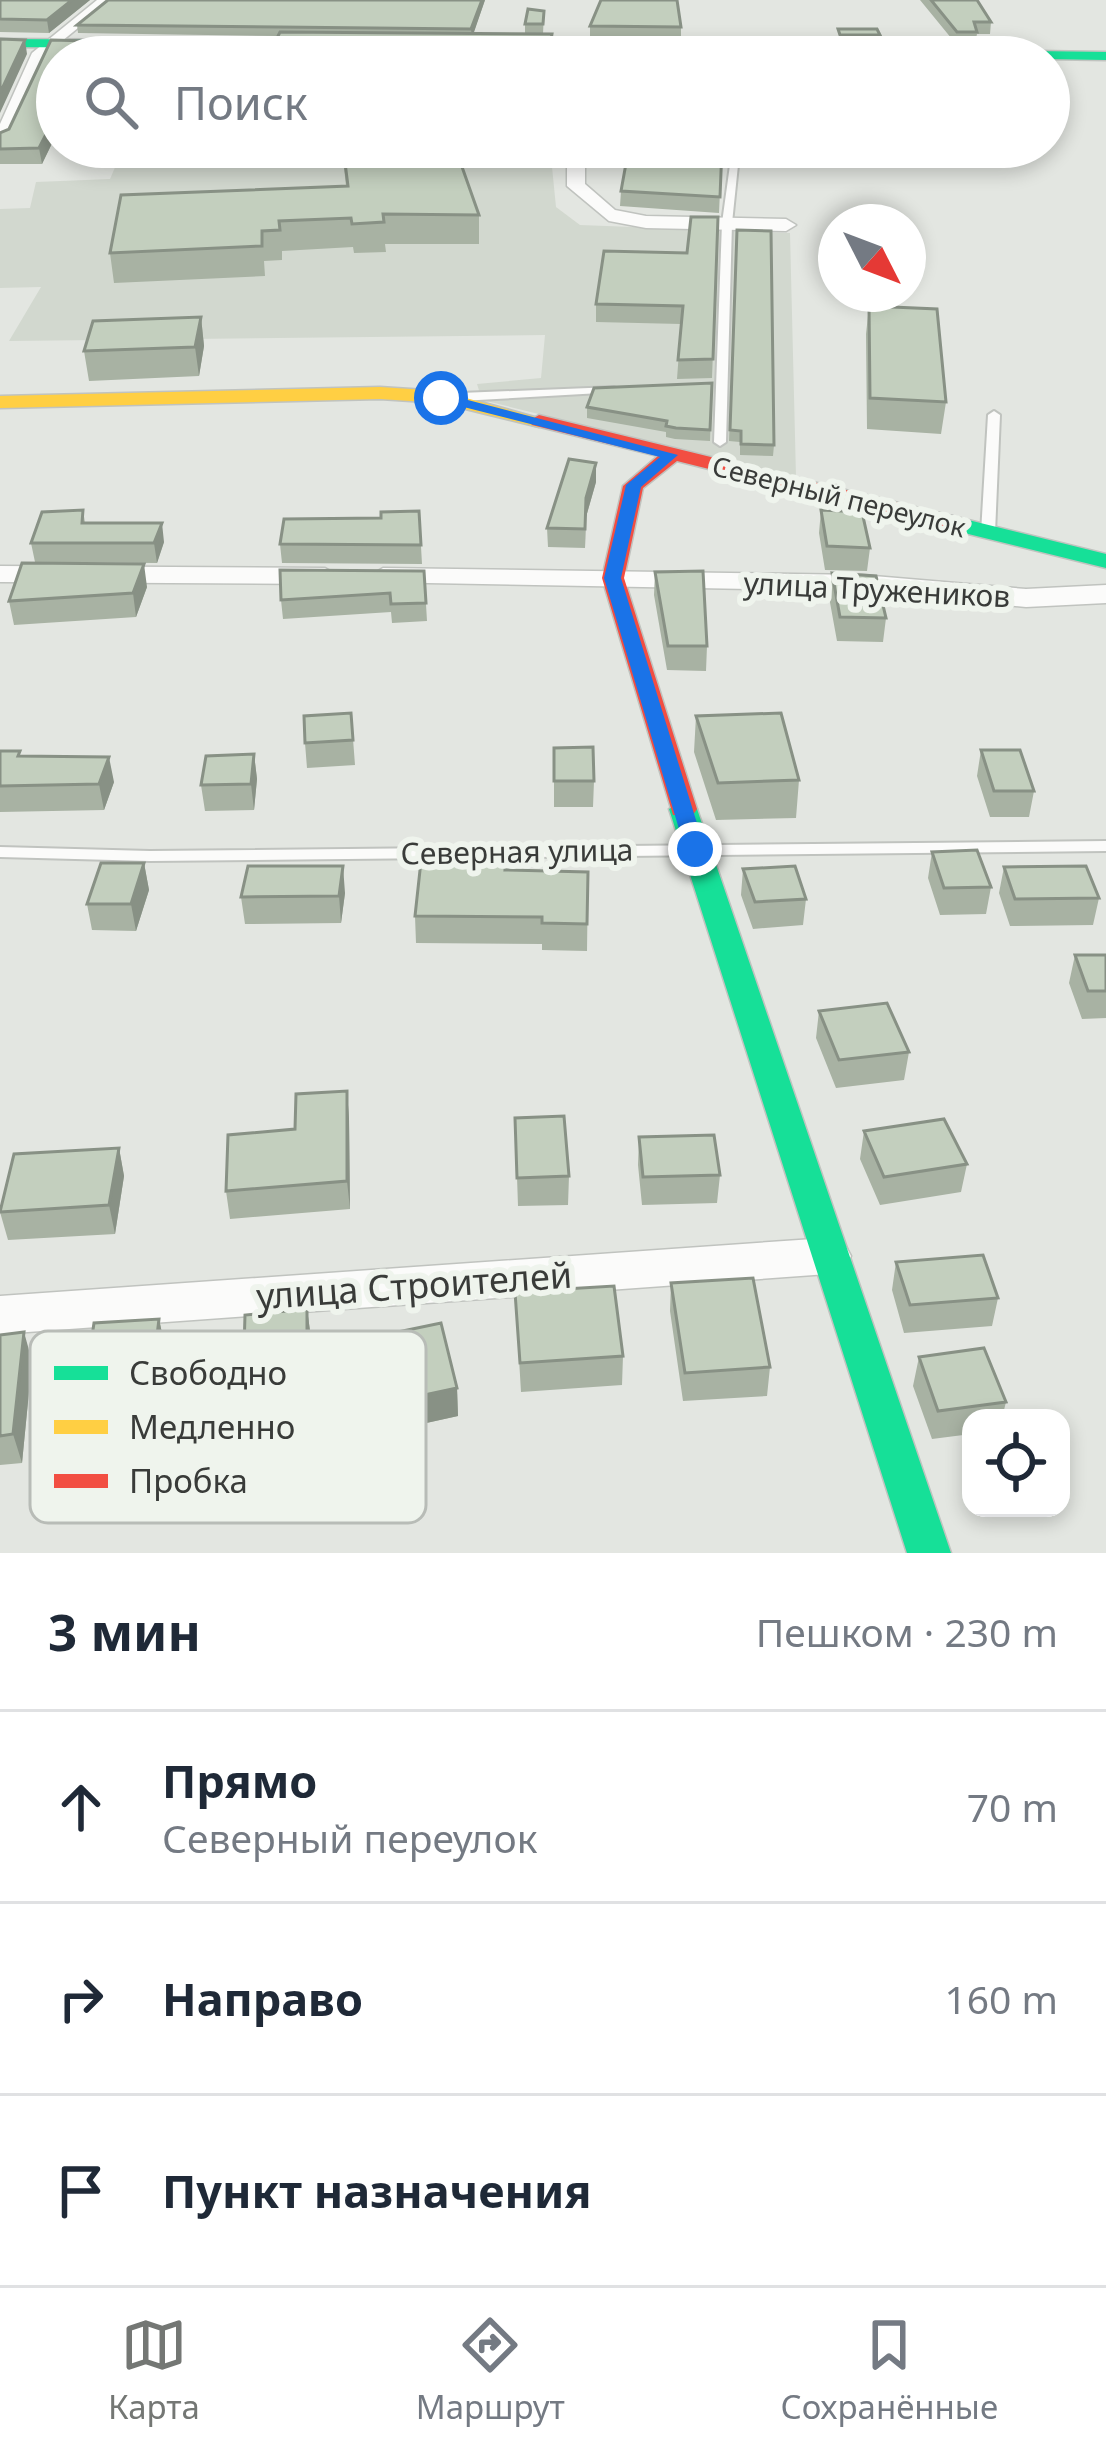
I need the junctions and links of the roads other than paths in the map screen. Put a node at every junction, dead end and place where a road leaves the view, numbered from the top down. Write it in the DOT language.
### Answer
graph roads {
  1 [pos="105,0"];
  2 [pos="60,36"];
  3 [pos="0,43"];
  4 [pos="36,44"];
  5 [pos="1070,56"];
  6 [pos="1106,56"];
  7 [pos="36,60"];
  8 [pos="0,143"];
  9 [pos="576,168"];
  10 [pos="734,168"];
  11 [pos="727,224"];
  12 [pos="786,225"];
  13 [pos="699,386"];
  14 [pos="723,386"];
  15 [pos="629,389"];
  16 [pos="441,398"];
  17 [pos="0,402"];
  18 [pos="994,415"];
  19 [pos="720,442"];
  20 [pos="671,455"];
  21 [pos="988,533"];
  22 [pos="1106,561"];
  23 [pos="0,574"];
  24 [pos="613,578"];
  25 [pos="1106,594"];
  26 [pos="1106,846"];
  27 [pos="695,849"];
  28 [pos="0,852"];
  29 [pos="828,1256"];
  30 [pos="0,1315"];
  31 [pos="929,1553"];
  1 -- 2 [label="street"];
  3 -- 4 [label="street"];
  5 -- 6 [label="street"];
  7 -- 8 [label="street"];
  9 -- 11 [label="street"];
  10 -- 11 [label="lane"];
  11 -- 12 [label="street"];
  11 -- 14 [label="lane"];
  13 -- 14 [label="lane"];
  14 -- 19 [label="lane"];
  15 -- 16 [label="lane"];
  16 -- 17 [label="street, Северный переулок"];
  16 -- 20 [label="street, Северный переулок"];
  18 -- 21 [label="lane"];
  20 -- 21 [label="street, Северный переулок"];
  20 -- 24 [label="street"];
  21 -- 22 [label="street, Северный переулок"];
  23 -- 24 [label="street, улица Тружеников"];
  24 -- 25 [label="street, улица Тружеников"];
  24 -- 27 [label="street"];
  26 -- 27 [label="lane, Северная улица"];
  27 -- 28 [label="lane, Северная улица"];
  27 -- 29 [label="street"];
  29 -- 30 [label="street, улица Строителей"];
  29 -- 31 [label="street"];
}
